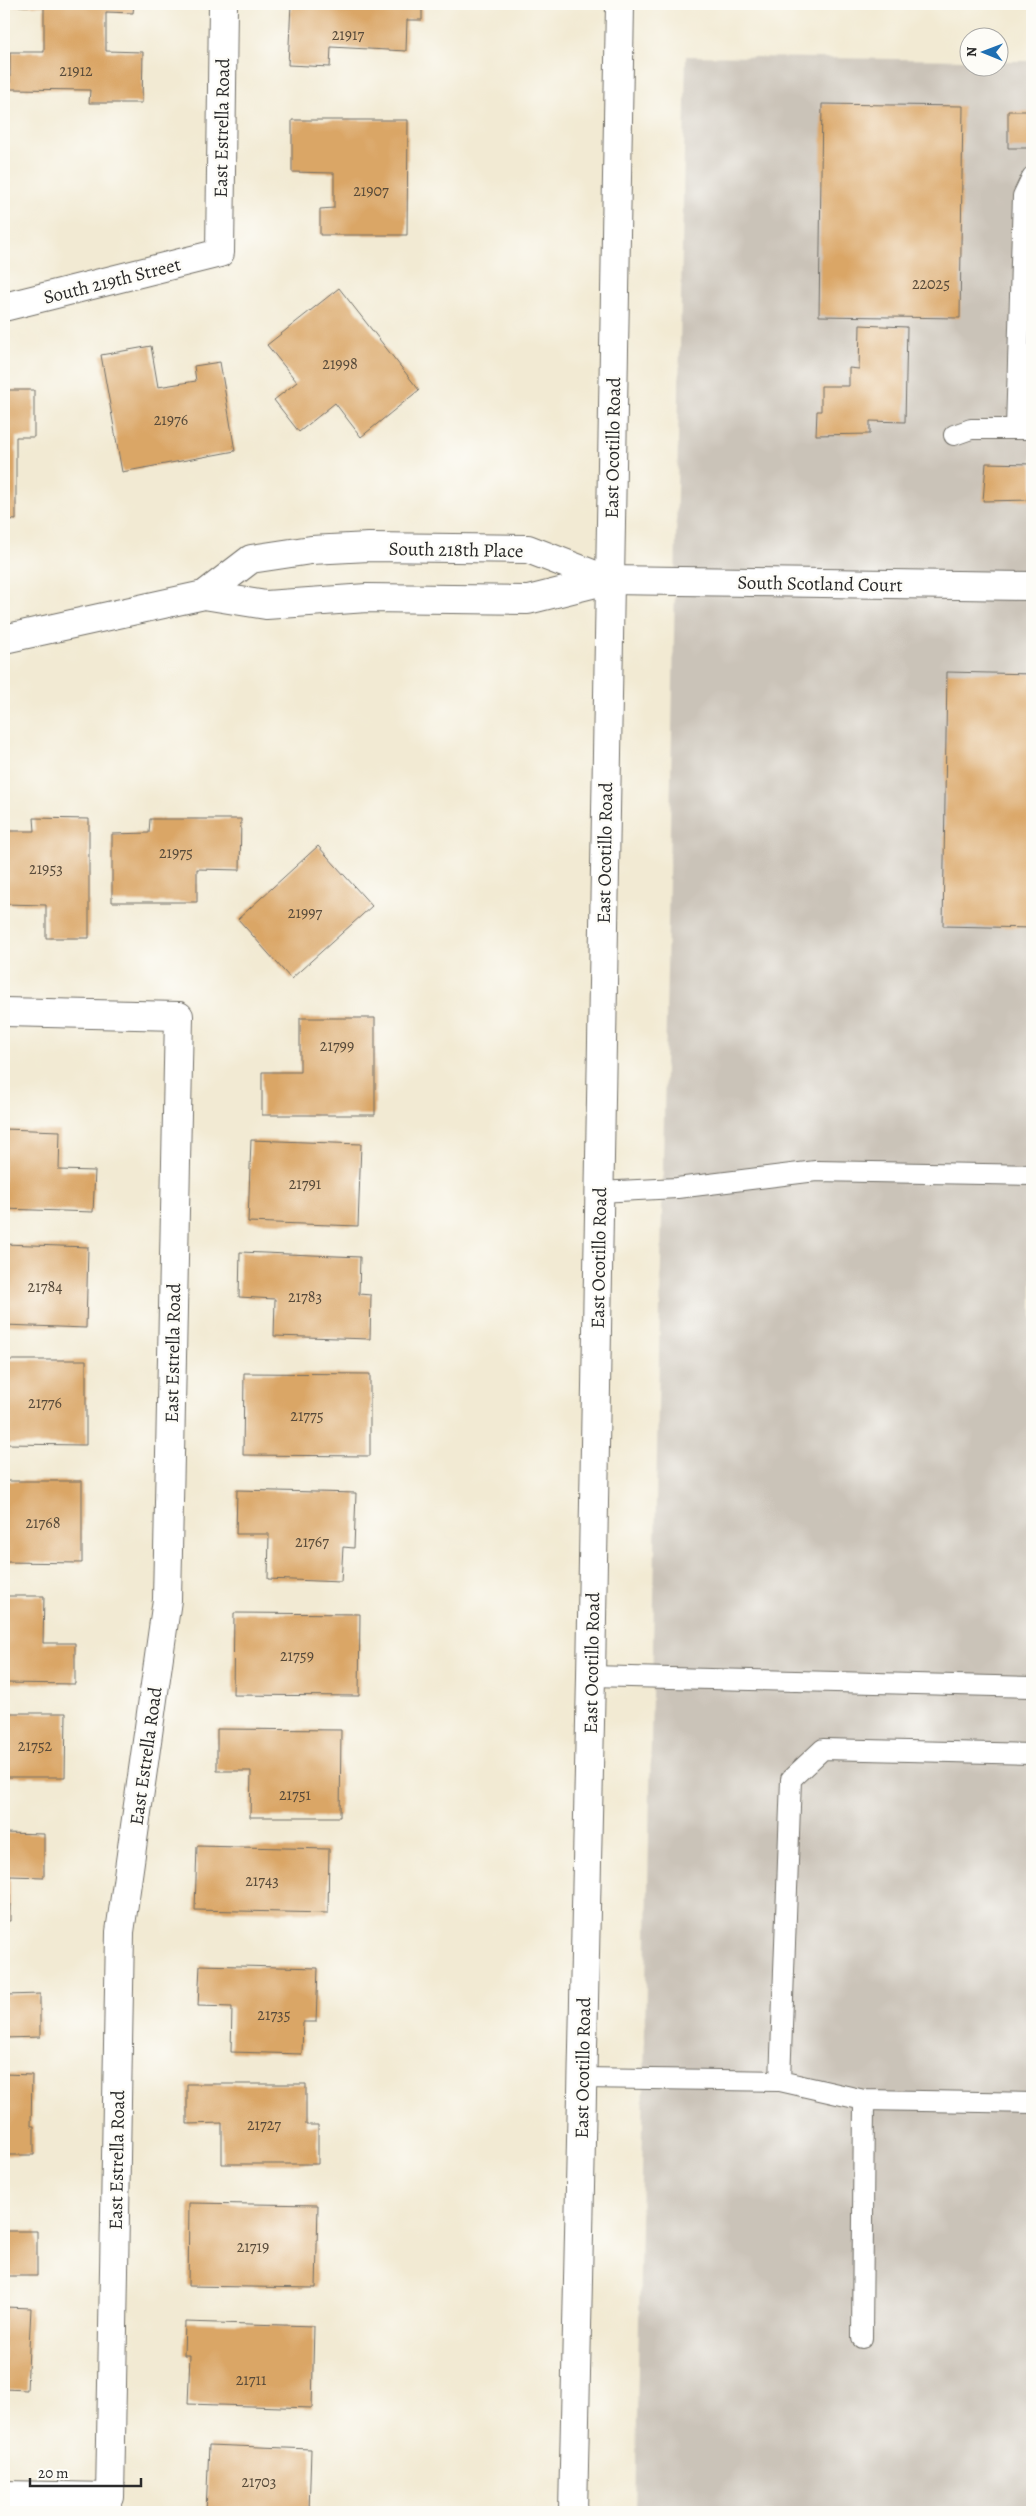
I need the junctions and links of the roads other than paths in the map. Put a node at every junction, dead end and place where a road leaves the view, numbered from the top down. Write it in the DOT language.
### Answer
graph roads {
  1 [pos="223,4"];
  2 [pos="620,4"];
  3 [pos="1032,177"];
  4 [pos="220,253"];
  5 [pos="1026,298"];
  6 [pos="4,307"];
  7 [pos="1024,429"];
  8 [pos="954,436"];
  9 [pos="608,580"];
  10 [pos="1032,586"];
  11 [pos="204,595"];
  12 [pos="4,639"];
  13 [pos="4,1012"];
  14 [pos="1032,1175"];
  15 [pos="599,1192"];
  16 [pos="591,1676"];
  17 [pos="1032,1687"];
  18 [pos="1032,1754"];
  19 [pos="582,2078"];
  20 [pos="780,2081"];
  21 [pos="864,2100"];
  22 [pos="1032,2103"];
  23 [pos="862,2338"];
  24 [pos="4,2496"];
  25 [pos="573,2512"];
  1 -- 4 [label="street, East Estrella Road"];
  2 -- 9 [label="street, East Ocotillo Road"];
  3 -- 5 [label="lane"];
  4 -- 6 [label="street, South 219th Street"];
  5 -- 7 [label="lane"];
  7 -- 8 [label="lane"];
  9 -- 10 [label="street, South Scotland Court"];
  9 -- 11 [label="street, South 218th Place"];
  9 -- 11 [label="street, South 218th Place"];
  9 -- 15 [label="street, East Ocotillo Road"];
  11 -- 12 [label="street, South 218th Place"];
  13 -- 24 [label="street, East Estrella Road"];
  14 -- 15 [label="lane"];
  15 -- 16 [label="street, East Ocotillo Road"];
  16 -- 17 [label="lane"];
  16 -- 19 [label="street, East Ocotillo Road"];
  18 -- 20 [label="lane"];
  19 -- 20 [label="lane"];
  19 -- 25 [label="street, East Ocotillo Road"];
  20 -- 21 [label="lane"];
  21 -- 22 [label="lane"];
  21 -- 23 [label="lane"];
}
